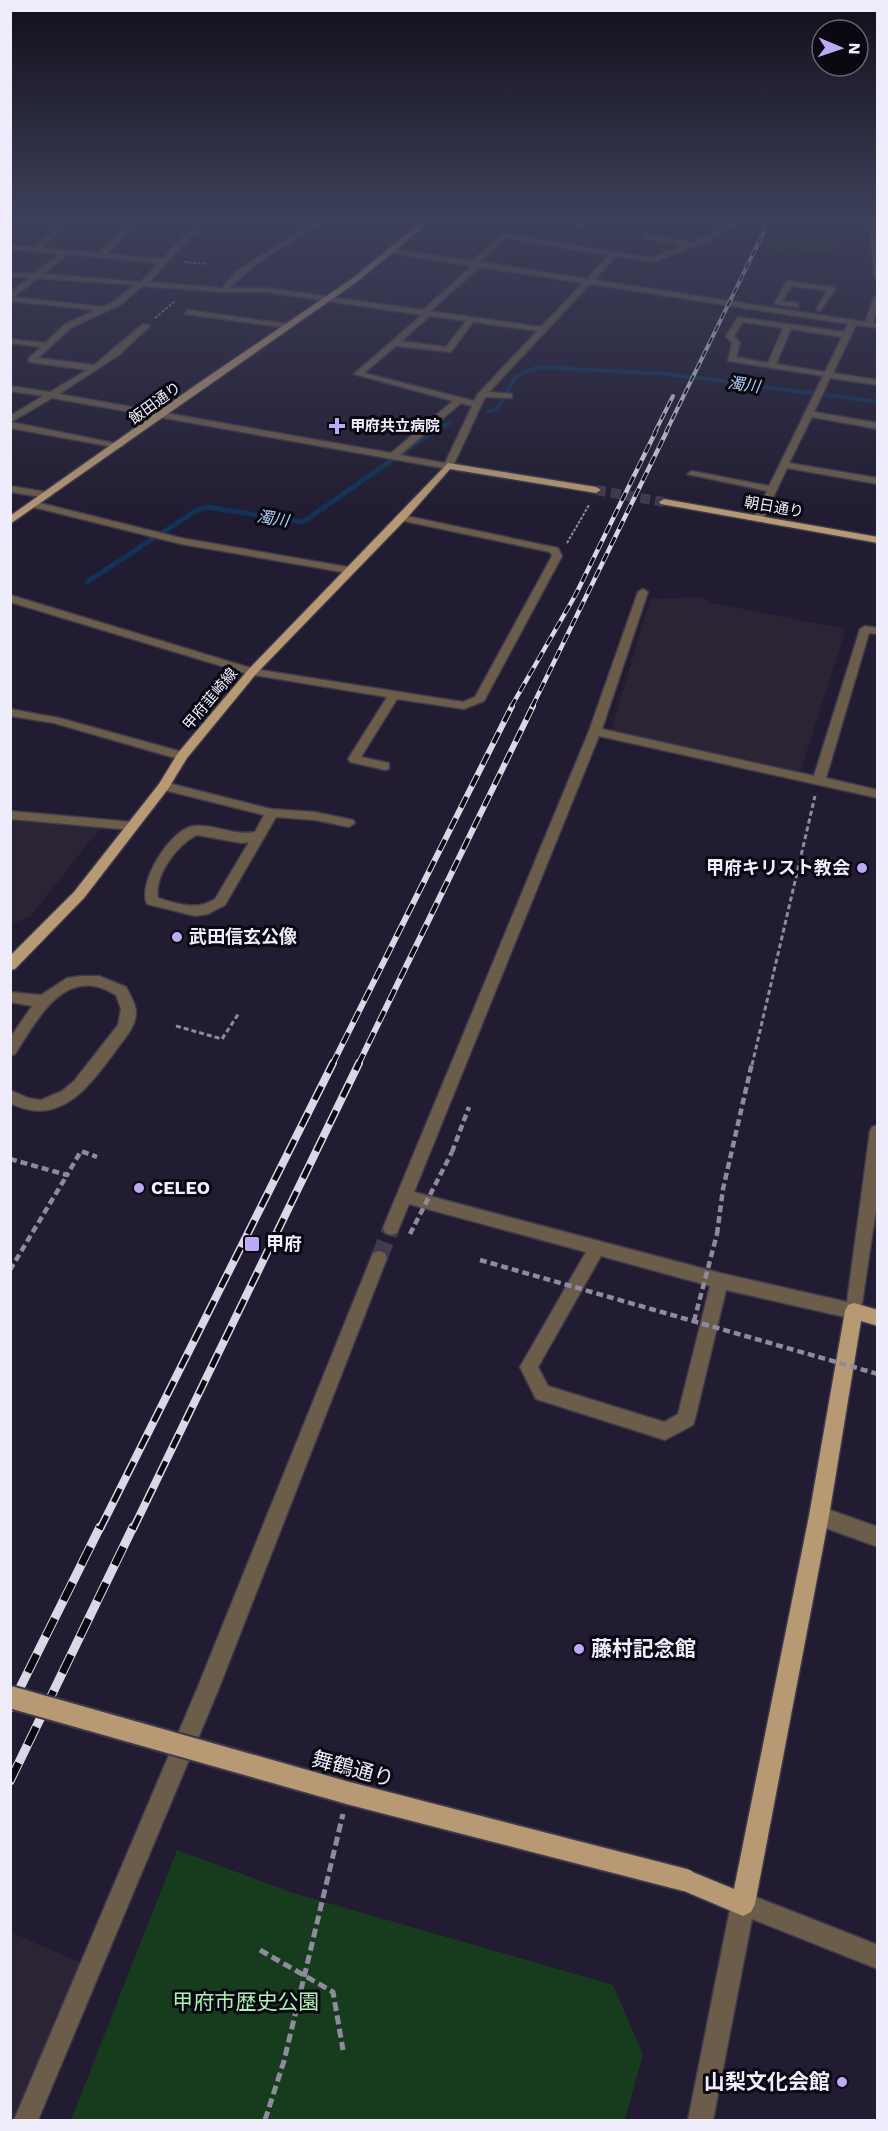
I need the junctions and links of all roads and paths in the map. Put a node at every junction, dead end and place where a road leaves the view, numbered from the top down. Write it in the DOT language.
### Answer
graph roads {
  1 [pos="84,318"];
  2 [pos="155,318"];
  3 [pos="234,318"];
  4 [pos="299,318"];
  5 [pos="421,318"];
  6 [pos="459,318"];
  7 [pos="555,318"];
  8 [pos="830,318"];
  9 [pos="471,320"];
  10 [pos="853,322"];
  11 [pos="873,322"];
  12 [pos="146,326"];
  13 [pos="288,326"];
  14 [pos="788,326"];
  15 [pos="544,330"];
  16 [pos="846,334"];
  17 [pos="10,341"];
  18 [pos="395,343"];
  19 [pos="49,346"];
  20 [pos="771,364"];
  21 [pos="94,368"];
  22 [pos="828,375"];
  23 [pos="878,383"];
  24 [pos="10,388"];
  25 [pos="483,394"];
  26 [pos="49,395"];
  27 [pos="509,396"];
  28 [pos="458,401"];
  29 [pos="475,404"];
  30 [pos="164,414"];
  31 [pos="809,414"];
  32 [pos="10,420"];
  33 [pos="10,424"];
  34 [pos="878,426"];
  35 [pos="119,445"];
  36 [pos="394,455"];
  37 [pos="448,465"];
  38 [pos="783,465"];
  39 [pos="692,474"];
  40 [pos="878,481"];
  41 [pos="577,487"];
  42 [pos="10,489"];
  43 [pos="772,489"];
  44 [pos="596,490"];
  45 [pos="47,495"];
  46 [pos="664,502"];
  47 [pos="36,505"];
  48 [pos="402,519"];
  49 [pos="758,519"];
  50 [pos="10,521"];
  51 [pos="878,540"];
  52 [pos="554,550"];
  53 [pos="348,570"];
  54 [pos="643,592"];
  55 [pos="15,600"];
  56 [pos="10,610"];
  57 [pos="878,631"];
  58 [pos="252,672"];
  59 [pos="394,695"];
  60 [pos="10,712"];
  61 [pos="595,730"];
  62 [pos="182,756"];
  63 [pos="386,766"];
  64 [pos="819,780"];
  65 [pos="164,786"];
  66 [pos="878,794"];
  67 [pos="270,813"];
  68 [pos="10,815"];
  69 [pos="349,823"];
  70 [pos="132,826"];
  71 [pos="259,836"];
  72 [pos="241,839"];
  73 [pos="249,851"];
  74 [pos="10,965"];
  75 [pos="10,997"];
  76 [pos="44,1000"];
  77 [pos="238,1013"];
  78 [pos="176,1026"];
  79 [pos="10,1050"];
  80 [pos="10,1096"];
  81 [pos="469,1107"];
  82 [pos="878,1131"];
  83 [pos="97,1157"];
  84 [pos="10,1159"];
  85 [pos="67,1175"];
  86 [pos="404,1196"];
  87 [pos="391,1228"];
  88 [pos="410,1234"];
  89 [pos="598,1247"];
  90 [pos="379,1258"];
  91 [pos="480,1260"];
  92 [pos="10,1270"];
  93 [pos="720,1281"];
  94 [pos="854,1311"];
  95 [pos="878,1318"];
  96 [pos="694,1322"];
  97 [pos="878,1374"];
  98 [pos="819,1516"];
  99 [pos="878,1537"];
  100 [pos="10,1696"];
  101 [pos="348,1793"];
  102 [pos="743,1904"];
  103 [pos="260,1950"];
  104 [pos="878,1958"];
  105 [pos="303,1975"];
  106 [pos="343,2050"];
  107 [pos="26,2121"];
  108 [pos="265,2121"];
  109 [pos="700,2121"];
  1 -- 19 [label="street"];
  2 -- 12 [label="path"];
  3 -- 13 [label="street"];
  4 -- 13 [label="main road, 飯田通り"];
  5 -- 18 [label="street"];
  6 -- 9 [label="street"];
  7 -- 15 [label="street"];
  8 -- 10 [label="street"];
  9 -- 15 [label="street"];
  9 -- 18 [label="street"];
  10 -- 11 [label="street"];
  10 -- 16 [label="street"];
  12 -- 21 [label="street"];
  13 -- 30 [label="main road, 飯田通り"];
  14 -- 16 [label="street"];
  14 -- 20 [label="street"];
  14 -- 20 [label="street"];
  15 -- 25 [label="street"];
  16 -- 22 [label="street"];
  17 -- 19 [label="street"];
  18 -- 28 [label="street"];
  19 -- 21 [label="street"];
  20 -- 22 [label="street"];
  21 -- 26 [label="street"];
  22 -- 23 [label="street"];
  22 -- 31 [label="street"];
  24 -- 26 [label="street"];
  25 -- 27 [label="street"];
  25 -- 29 [label="street"];
  26 -- 30 [label="street"];
  26 -- 32 [label="street"];
  28 -- 29 [label="street"];
  28 -- 36 [label="street"];
  29 -- 37 [label="street"];
  30 -- 35 [label="main road, 飯田通り"];
  30 -- 36 [label="street"];
  31 -- 34 [label="street"];
  31 -- 38 [label="street"];
  33 -- 35 [label="street"];
  35 -- 45 [label="main road, 飯田通り"];
  36 -- 37 [label="street"];
  37 -- 41 [label="main road"];
  37 -- 48 [label="main road, 甲府韮崎線"];
  38 -- 40 [label="street"];
  38 -- 43 [label="street"];
  39 -- 43 [label="street"];
  41 -- 44 [label="main road"];
  41 -- 52 [label="path"];
  42 -- 45 [label="street"];
  43 -- 49 [label="street"];
  45 -- 47 [label="main road, 飯田通り"];
  46 -- 49 [label="main road, 朝日通り"];
  47 -- 50 [label="main road, 飯田通り"];
  47 -- 53 [label="street"];
  48 -- 52 [label="street"];
  48 -- 53 [label="main road, 甲府韮崎線"];
  49 -- 51 [label="main road, 朝日通り"];
  52 -- 59 [label="street"];
  53 -- 58 [label="main road, 甲府韮崎線"];
  54 -- 61 [label="street"];
  55 -- 56 [label="street"];
  55 -- 58 [label="street"];
  57 -- 64 [label="street"];
  58 -- 59 [label="street"];
  58 -- 62 [label="main road, 甲府韮崎線"];
  59 -- 63 [label="street"];
  60 -- 62 [label="street"];
  61 -- 64 [label="street"];
  61 -- 86 [label="street"];
  62 -- 65 [label="main road, 甲府韮崎線"];
  64 -- 66 [label="street"];
  64 -- 96 [label="path, bridge"];
  65 -- 67 [label="street"];
  65 -- 70 [label="main road, 甲府韮崎線"];
  67 -- 69 [label="street"];
  67 -- 71 [label="street"];
  68 -- 70 [label="street"];
  70 -- 74 [label="main road, 甲府韮崎線"];
  71 -- 72 [label="street"];
  71 -- 73 [label="street"];
  72 -- 73 [label="street"];
  72 -- 73 [label="street"];
  75 -- 76 [label="street"];
  76 -- 79 [label="street"];
  76 -- 80 [label="street"];
  77 -- 78 [label="path"];
  81 -- 88 [label="path, bridge"];
  82 -- 94 [label="street"];
  83 -- 85 [label="path"];
  84 -- 85 [label="path"];
  85 -- 92 [label="path"];
  86 -- 87 [label="street"];
  86 -- 89 [label="street"];
  89 -- 93 [label="street"];
  89 -- 93 [label="street"];
  90 -- 107 [label="street"];
  91 -- 96 [label="path, bridge"];
  93 -- 94 [label="street"];
  94 -- 95 [label="main road"];
  94 -- 98 [label="main road"];
  96 -- 97 [label="path, bridge"];
  98 -- 99 [label="street"];
  98 -- 102 [label="main road"];
  100 -- 101 [label="main road, 舞鶴通り, bridge"];
  101 -- 102 [label="main road, 舞鶴通り, bridge"];
  101 -- 105 [label="path"];
  102 -- 104 [label="street"];
  102 -- 109 [label="street"];
  103 -- 105 [label="path"];
  105 -- 106 [label="path"];
  105 -- 108 [label="path"];
}
